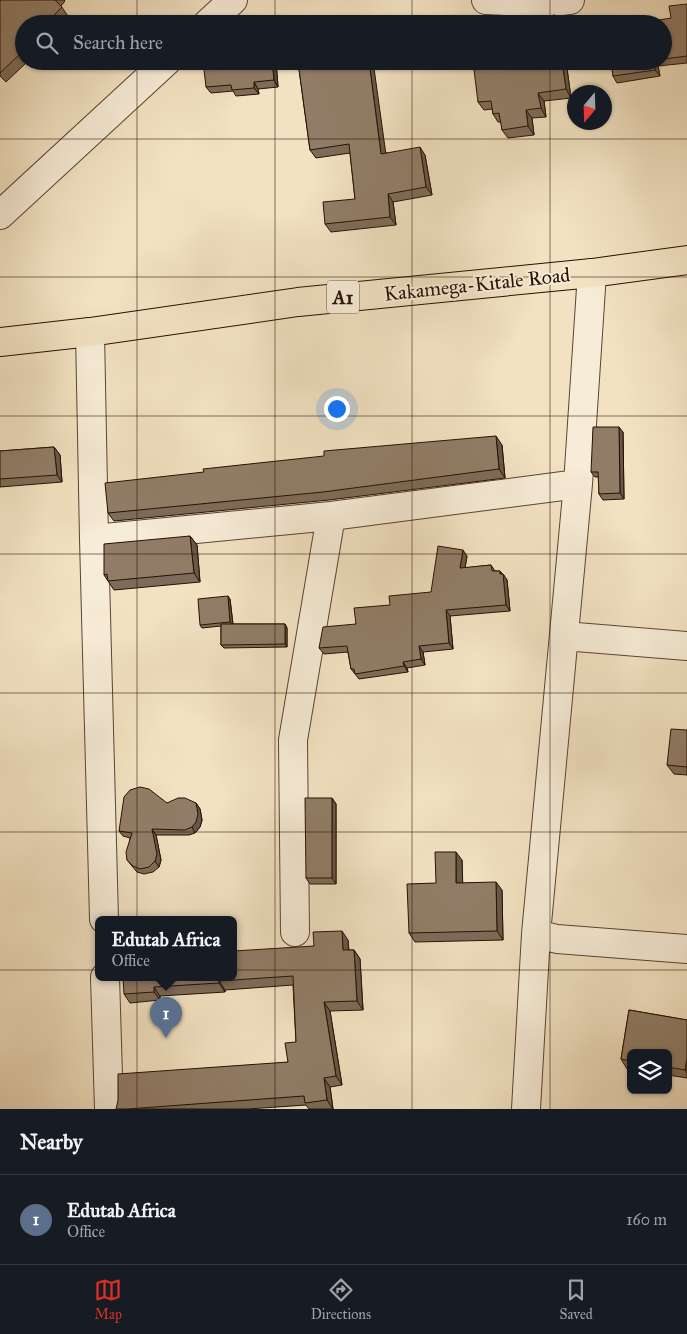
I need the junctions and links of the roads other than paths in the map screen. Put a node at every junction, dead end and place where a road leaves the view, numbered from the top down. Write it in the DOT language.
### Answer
graph roads {
  1 [pos="232,0"];
  2 [pos="486,0"];
  3 [pos="570,0"];
  4 [pos="216,15"];
  5 [pos="157,70"];
  6 [pos="0,215"];
  7 [pos="687,260"];
  8 [pos="592,273"];
  9 [pos="90,332"];
  10 [pos="0,342"];
  11 [pos="578,484"];
  12 [pos="331,516"];
  13 [pos="94,539"];
  14 [pos="564,636"];
  15 [pos="687,646"];
  16 [pos="104,916"];
  17 [pos="295,932"];
  18 [pos="536,934"];
  19 [pos="687,949"];
  20 [pos="105,981"];
  21 [pos="109,1109"];
  22 [pos="526,1109"];
  1 -- 4 [label="street"];
  2 -- 3 [label="street"];
  5 -- 6 [label="street"];
  7 -- 8 [label="highway, Kakamega-Kitale Road / A1"];
  8 -- 9 [label="highway, Kakamega-Kitale Road / A1"];
  8 -- 11 [label="street"];
  9 -- 10 [label="highway, Kakamega-Kitale Road / A1"];
  9 -- 13 [label="street"];
  11 -- 12 [label="street"];
  11 -- 14 [label="street"];
  12 -- 13 [label="street"];
  12 -- 17 [label="street"];
  13 -- 16 [label="street"];
  14 -- 15 [label="street"];
  14 -- 18 [label="street"];
  18 -- 19 [label="street"];
  18 -- 22 [label="street"];
  20 -- 21 [label="street"];
}
